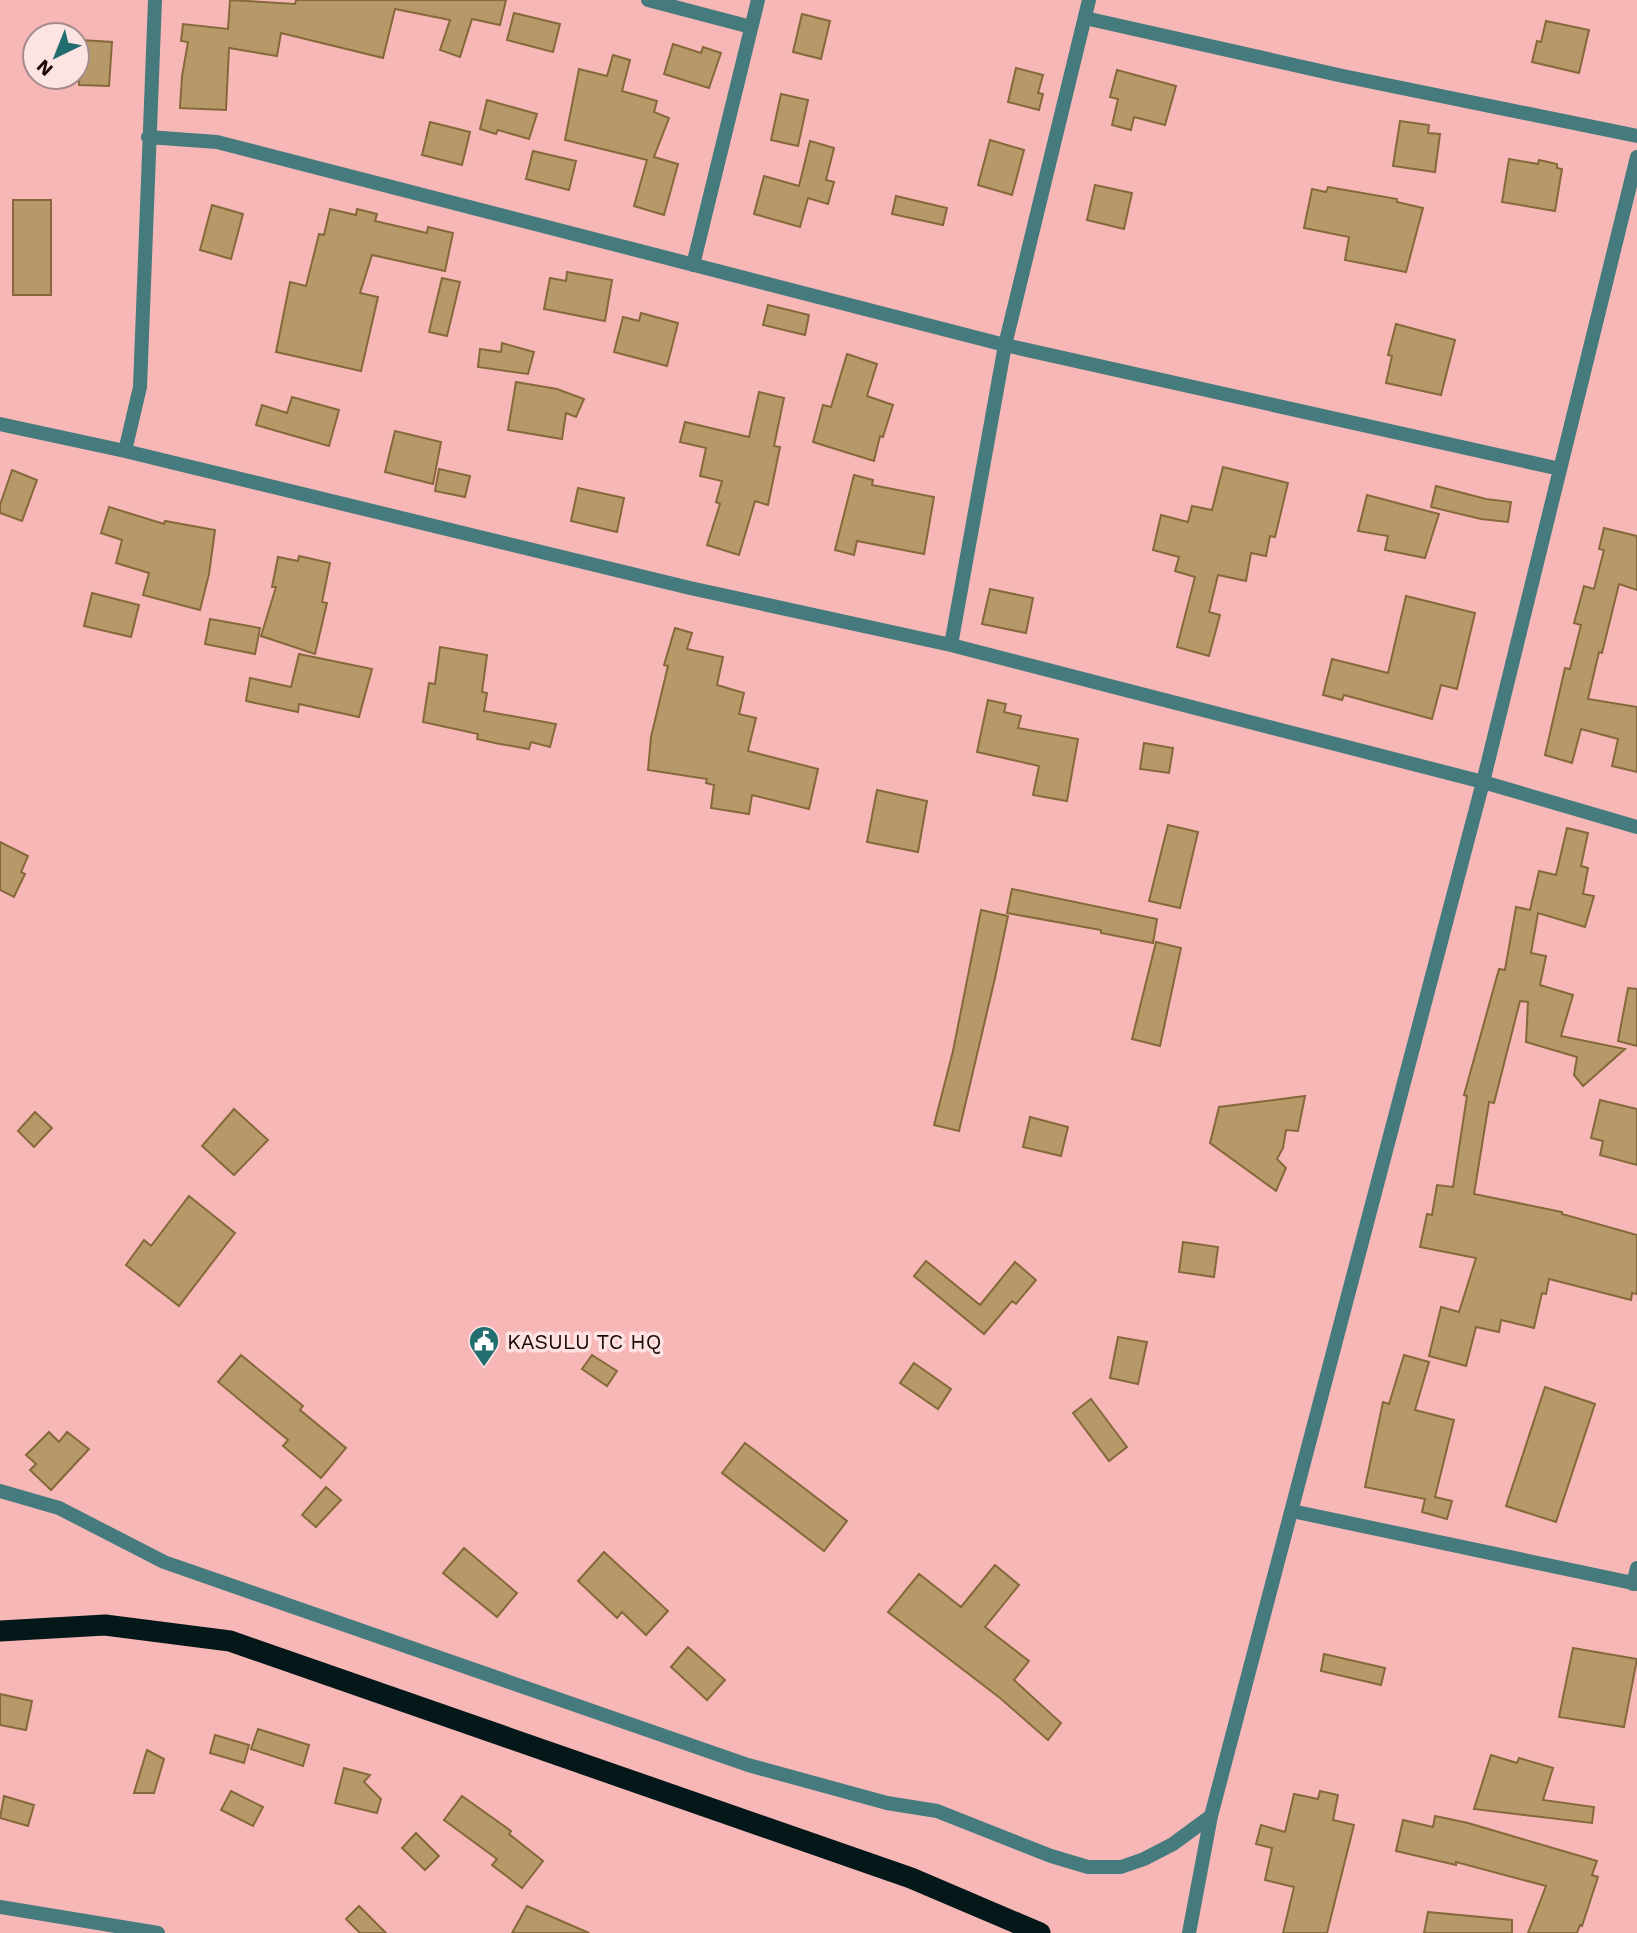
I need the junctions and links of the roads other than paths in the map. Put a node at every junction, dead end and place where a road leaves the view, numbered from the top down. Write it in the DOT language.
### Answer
graph roads {
  1 [pos="155,0"];
  2 [pos="648,0"];
  3 [pos="758,0"];
  4 [pos="1089,0"];
  5 [pos="1085,18"];
  6 [pos="751,27"];
  7 [pos="1637,136"];
  8 [pos="148,137"];
  9 [pos="1637,157"];
  10 [pos="693,265"];
  11 [pos="1005,345"];
  12 [pos="0,424"];
  13 [pos="125,451"];
  14 [pos="1560,469"];
  15 [pos="951,645"];
  16 [pos="1483,782"];
  17 [pos="1637,827"];
  18 [pos="0,1491"];
  19 [pos="1292,1511"];
  20 [pos="1637,1568"];
  21 [pos="1635,1584"];
  22 [pos="0,1631"];
  23 [pos="1210,1816"];
  24 [pos="0,1908"];
  25 [pos="158,1933"];
  26 [pos="1040,1933"];
  27 [pos="1189,1933"];
  1 -- 8 [label="street"];
  2 -- 6 [label="street"];
  3 -- 6 [label="street"];
  4 -- 5 [label="street"];
  5 -- 7 [label="street"];
  5 -- 11 [label="street"];
  6 -- 10 [label="street"];
  8 -- 10 [label="street"];
  8 -- 13 [label="street"];
  9 -- 14 [label="street"];
  10 -- 11 [label="street"];
  11 -- 14 [label="street"];
  11 -- 15 [label="street"];
  12 -- 13 [label="street"];
  13 -- 15 [label="street"];
  14 -- 16 [label="street"];
  15 -- 16 [label="street"];
  16 -- 17 [label="street"];
  16 -- 19 [label="street"];
  18 -- 23 [label="street"];
  19 -- 21 [label="street"];
  19 -- 23 [label="street"];
  20 -- 21 [label="street"];
  22 -- 26 [label="highway"];
  23 -- 27 [label="street"];
  24 -- 25 [label="street"];
}
